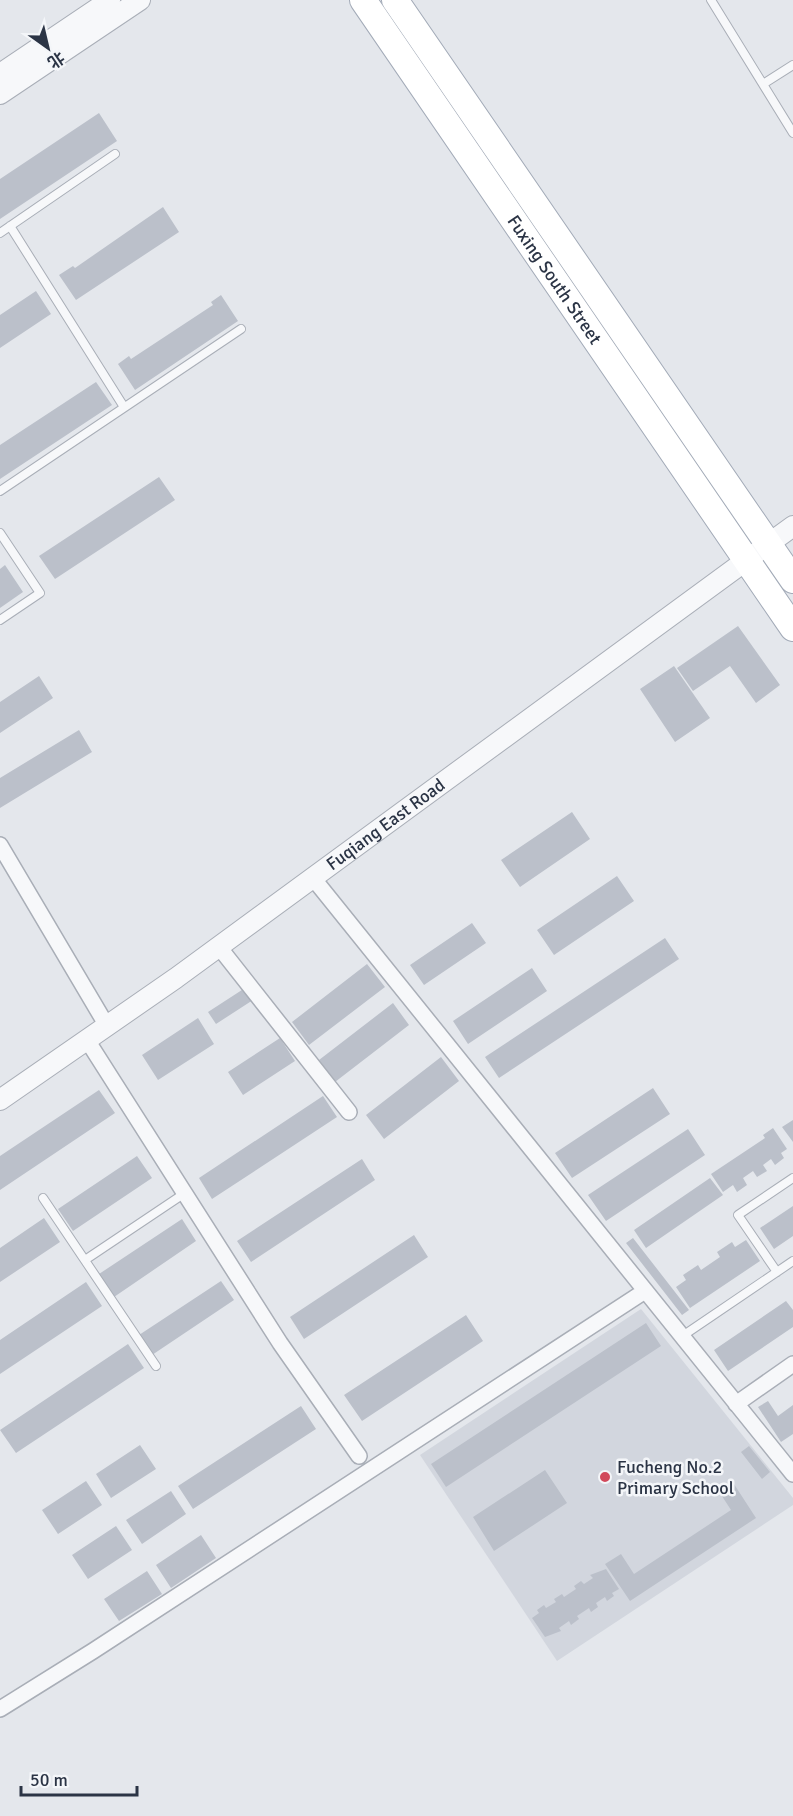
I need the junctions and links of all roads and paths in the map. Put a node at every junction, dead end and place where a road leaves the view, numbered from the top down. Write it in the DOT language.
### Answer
graph roads {
  1 [pos="110,0"];
  2 [pos="140,0"];
  3 [pos="363,0"];
  4 [pos="395,0"];
  5 [pos="711,0"];
  6 [pos="793,65"];
  7 [pos="0,74"];
  8 [pos="763,84"];
  9 [pos="0,94"];
  10 [pos="793,133"];
  11 [pos="115,154"];
  12 [pos="9,226"];
  13 [pos="0,233"];
  14 [pos="241,329"];
  15 [pos="124,407"];
  16 [pos="0,491"];
  17 [pos="793,526"];
  18 [pos="0,533"];
  19 [pos="768,544"];
  20 [pos="747,560"];
  21 [pos="793,580"];
  22 [pos="0,620"];
  23 [pos="793,628"];
  24 [pos="0,845"];
  25 [pos="313,878"];
  26 [pos="219,947"];
  27 [pos="107,1026"];
  28 [pos="87,1040"];
  29 [pos="0,1100"];
  30 [pos="349,1112"];
  31 [pos="793,1178"];
  32 [pos="185,1193"];
  33 [pos="43,1198"];
  34 [pos="85,1260"];
  35 [pos="793,1261"];
  36 [pos="777,1272"];
  37 [pos="645,1291"];
  38 [pos="681,1337"];
  39 [pos="793,1364"];
  40 [pos="156,1366"];
  41 [pos="736,1404"];
  42 [pos="359,1456"];
  43 [pos="793,1474"];
  44 [pos="0,1709"];
  1 -- 7 [label="street"];
  2 -- 9 [label="street"];
  3 -- 20 [label="main road, Fuxing South Street"];
  4 -- 19 [label="main road, Fuxing South Street"];
  5 -- 8 [label="lane"];
  6 -- 8 [label="lane"];
  8 -- 10 [label="lane"];
  11 -- 12 [label="lane"];
  12 -- 13 [label="lane"];
  12 -- 15 [label="lane"];
  14 -- 15 [label="lane"];
  15 -- 16 [label="lane"];
  17 -- 19 [label="street, Fuqiang East Road"];
  18 -- 22 [label="lane"];
  19 -- 20 [label="street, Fuqiang East Road"];
  19 -- 21 [label="main road, Fuxing South Street"];
  20 -- 23 [label="main road, Fuxing South Street"];
  20 -- 25 [label="street, Fuqiang East Road"];
  24 -- 27 [label="street"];
  25 -- 26 [label="street, Fuqiang East Road"];
  25 -- 37 [label="street"];
  26 -- 27 [label="street, Fuqiang East Road"];
  26 -- 30 [label="street"];
  27 -- 28 [label="street, Fuqiang East Road"];
  28 -- 29 [label="street, Fuqiang East Road"];
  28 -- 32 [label="street"];
  31 -- 36 [label="lane"];
  32 -- 34 [label="lane"];
  32 -- 42 [label="street"];
  33 -- 34 [label="lane"];
  34 -- 40 [label="lane"];
  35 -- 36 [label="lane"];
  36 -- 38 [label="lane"];
  37 -- 38 [label="street"];
  37 -- 44 [label="street"];
  38 -- 41 [label="street"];
  39 -- 41 [label="street"];
  41 -- 43 [label="street"];
}
